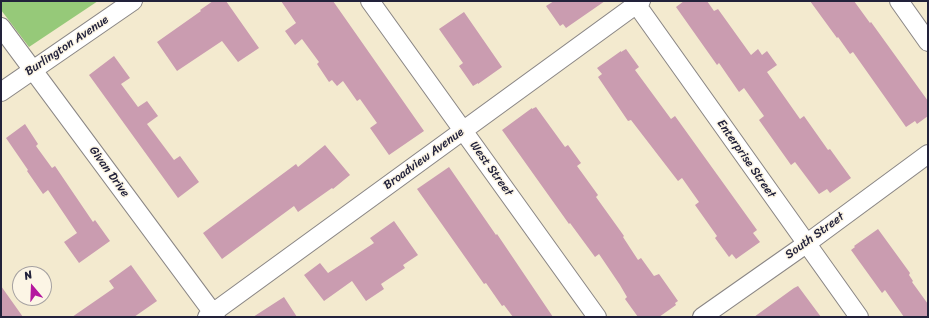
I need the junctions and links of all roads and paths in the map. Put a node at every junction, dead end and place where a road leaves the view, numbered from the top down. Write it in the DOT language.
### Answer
graph roads {
  1 [pos="133,1"];
  2 [pos="370,1"];
  3 [pos="899,1"];
  4 [pos="637,2"];
  5 [pos="1,27"];
  6 [pos="928,42"];
  7 [pos="33,69"];
  8 [pos="1,92"];
  9 [pos="464,130"];
  10 [pos="928,154"];
  11 [pos="806,244"];
  12 [pos="212,316"];
  13 [pos="597,317"];
  14 [pos="702,317"];
  15 [pos="860,317"];
  1 -- 7 [label="street, Burlington Avenue"];
  2 -- 9 [label="street, West Street"];
  3 -- 6 [label="street"];
  4 -- 9 [label="street, Broadview Avenue"];
  4 -- 11 [label="street, Enterprise Street"];
  5 -- 7 [label="street, Givan Drive"];
  7 -- 8 [label="street, Burlington Avenue"];
  7 -- 12 [label="street, Givan Drive"];
  9 -- 12 [label="street, Broadview Avenue"];
  9 -- 13 [label="street, West Street"];
  10 -- 11 [label="street, South Street"];
  11 -- 14 [label="street, South Street"];
  11 -- 15 [label="street, Enterprise Street"];
}
